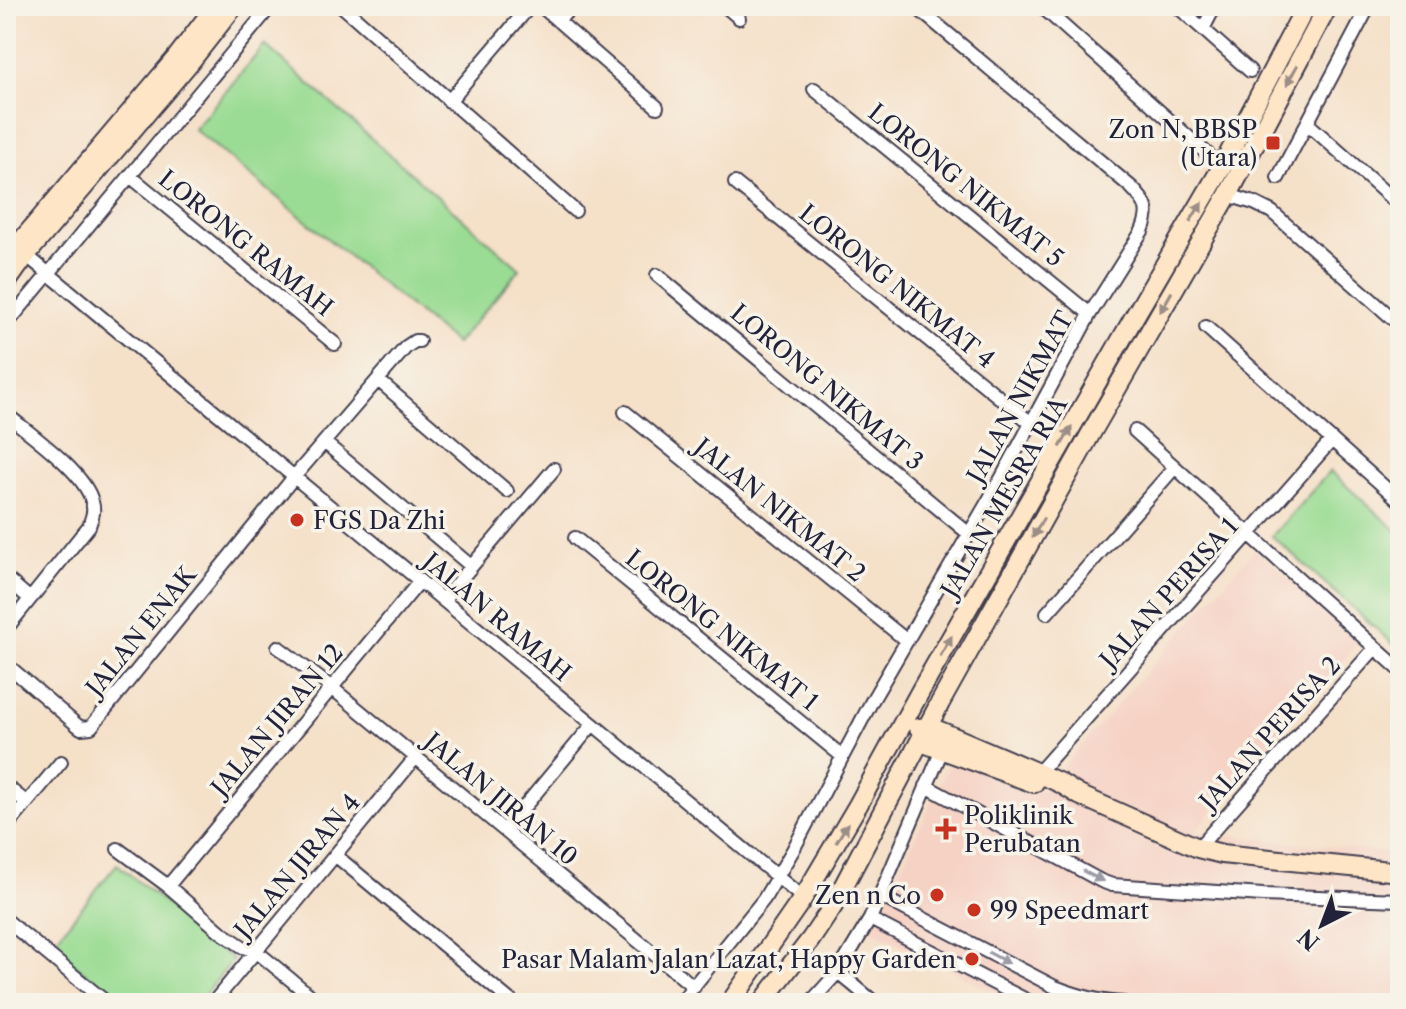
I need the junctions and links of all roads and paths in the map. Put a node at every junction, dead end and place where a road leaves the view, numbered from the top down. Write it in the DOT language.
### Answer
graph roads {
  1 [pos="216,6"];
  2 [pos="234,6"];
  3 [pos="271,6"];
  4 [pos="342,6"];
  5 [pos="530,6"];
  6 [pos="541,6"];
  7 [pos="572,6"];
  8 [pos="725,6"];
  9 [pos="915,6"];
  10 [pos="1041,6"];
  11 [pos="1177,6"];
  12 [pos="1215,6"];
  13 [pos="1306,6"];
  14 [pos="1328,6"];
  15 [pos="1369,6"];
  16 [pos="739,18"];
  17 [pos="558,21"];
  18 [pos="1203,29"];
  19 [pos="1250,71"];
  20 [pos="814,89"];
  21 [pos="449,101"];
  22 [pos="657,107"];
  23 [pos="1307,123"];
  24 [pos="1222,167"];
  25 [pos="130,176"];
  26 [pos="1278,178"];
  27 [pos="735,183"];
  28 [pos="1228,195"];
  29 [pos="1400,206"];
  30 [pos="575,211"];
  31 [pos="16,253"];
  32 [pos="49,274"];
  33 [pos="657,275"];
  34 [pos="6,283"];
  35 [pos="1090,314"];
  36 [pos="6,325"];
  37 [pos="1400,325"];
  38 [pos="1206,327"];
  39 [pos="419,341"];
  40 [pos="335,344"];
  41 [pos="378,380"];
  42 [pos="625,412"];
  43 [pos="6,414"];
  44 [pos="1031,423"];
  45 [pos="1135,431"];
  46 [pos="1331,441"];
  47 [pos="324,442"];
  48 [pos="1175,467"];
  49 [pos="554,469"];
  50 [pos="294,477"];
  51 [pos="507,491"];
  52 [pos="1400,501"];
  53 [pos="968,533"];
  54 [pos="1250,535"];
  55 [pos="575,538"];
  56 [pos="471,566"];
  57 [pos="6,578"];
  58 [pos="420,581"];
  59 [pos="29,598"];
  60 [pos="443,600"];
  61 [pos="1047,613"];
  62 [pos="6,629"];
  63 [pos="907,641"];
  64 [pos="278,647"];
  65 [pos="1375,648"];
  66 [pos="6,664"];
  67 [pos="1400,670"];
  68 [pos="332,688"];
  69 [pos="921,690"];
  70 [pos="593,724"];
  71 [pos="921,733"];
  72 [pos="890,748"];
  73 [pos="942,750"];
  74 [pos="842,756"];
  75 [pos="416,757"];
  76 [pos="61,762"];
  77 [pos="1038,773"];
  78 [pos="6,786"];
  79 [pos="926,786"];
  80 [pos="1079,795"];
  81 [pos="27,803"];
  82 [pos="6,828"];
  83 [pos="505,830"];
  84 [pos="1198,848"];
  85 [pos="118,849"];
  86 [pos="335,855"];
  87 [pos="851,872"];
  88 [pos="1400,872"];
  89 [pos="777,877"];
  90 [pos="168,886"];
  91 [pos="880,896"];
  92 [pos="803,898"];
  93 [pos="1400,900"];
  94 [pos="870,919"];
  95 [pos="6,920"];
  96 [pos="811,939"];
  97 [pos="256,951"];
  98 [pos="838,972"];
  99 [pos="694,987"];
  100 [pos="107,1003"];
  101 [pos="213,1003"];
  102 [pos="319,1003"];
  103 [pos="513,1003"];
  104 [pos="680,1003"];
  105 [pos="730,1003"];
  106 [pos="762,1003"];
  107 [pos="810,1003"];
  108 [pos="875,1003"];
  109 [pos="1032,1003"];
  110 [pos="1124,1003"];
  1 -- 31 [label="main road"];
  2 -- 31 [label="main road"];
  3 -- 25 [label="street"];
  4 -- 21 [label="street"];
  5 -- 21 [label="street"];
  6 -- 17 [label="street"];
  7 -- 17 [label="street"];
  8 -- 16 [label="street"];
  9 -- 35 [label="street, JALAN NIKMAT"];
  10 -- 24 [label="street"];
  11 -- 18 [label="street"];
  12 -- 18 [label="street"];
  13 -- 24 [label="main road, JALAN MESRA RIA"];
  14 -- 28 [label="main road, JALAN MESRA RIA, one-way"];
  15 -- 23 [label="street"];
  17 -- 22 [label="street"];
  18 -- 19 [label="street"];
  20 -- 35 [label="street, LORONG NIKMAT 5"];
  21 -- 30 [label="street"];
  23 -- 26 [label="street"];
  23 -- 29 [label="street"];
  69 -- 24 [label="main road, JALAN MESRA RIA, one-way"];
  25 -- 32 [label="street"];
  25 -- 40 [label="street, LORONG RAMAH"];
  27 -- 44 [label="street, LORONG NIKMAT 4"];
  28 -- 37 [label="street"];
  28 -- 71 [label="main road, JALAN MESRA RIA, one-way"];
  31 -- 32 [label="street, JALAN RAMAH"];
  31 -- 34 [label="main road"];
  32 -- 36 [label="street"];
  32 -- 50 [label="street, JALAN RAMAH"];
  33 -- 53 [label="street, LORONG NIKMAT 3"];
  35 -- 44 [label="street, JALAN NIKMAT"];
  38 -- 46 [label="street"];
  39 -- 41 [label="street, JALAN ENAK"];
  41 -- 47 [label="street, JALAN ENAK"];
  41 -- 51 [label="street"];
  42 -- 63 [label="street, JALAN NIKMAT 2"];
  43 -- 59 [label="street"];
  44 -- 53 [label="street, JALAN NIKMAT"];
  45 -- 48 [label="street"];
  46 -- 52 [label="street"];
  46 -- 54 [label="street, JALAN PERISA 1"];
  47 -- 50 [label="street, JALAN ENAK"];
  47 -- 56 [label="street"];
  48 -- 54 [label="street"];
  48 -- 61 [label="street"];
  49 -- 56 [label="street"];
  50 -- 58 [label="street, JALAN RAMAH"];
  50 -- 66 [label="street, JALAN ENAK"];
  53 -- 63 [label="street, JALAN NIKMAT"];
  54 -- 65 [label="street"];
  54 -- 77 [label="street, JALAN PERISA 1"];
  55 -- 74 [label="street, LORONG NIKMAT 1"];
  56 -- 60 [label="street"];
  57 -- 59 [label="street"];
  58 -- 60 [label="street, JALAN RAMAH"];
  58 -- 68 [label="street, JALAN JIRAN 12"];
  59 -- 62 [label="street"];
  60 -- 70 [label="street, JALAN RAMAH"];
  63 -- 74 [label="street, JALAN NIKMAT"];
  64 -- 68 [label="street, JALAN JIRAN 10"];
  65 -- 67 [label="street"];
  65 -- 84 [label="street, JALAN PERISA 2"];
  68 -- 75 [label="street, JALAN JIRAN 10"];
  68 -- 90 [label="street, JALAN JIRAN 12"];
  69 -- 71 [label="main road"];
  69 -- 72 [label="main road, JALAN MESRA RIA"];
  70 -- 83 [label="street"];
  70 -- 89 [label="street, JALAN RAMAH"];
  71 -- 72 [label="main road"];
  71 -- 73 [label="main road"];
  71 -- 77 [label="main road"];
  71 -- 87 [label="main road, JALAN MESRA RIA"];
  92 -- 72 [label="main road, JALAN MESRA RIA, one-way"];
  73 -- 79 [label="street"];
  73 -- 80 [label="main road"];
  74 -- 89 [label="street, JALAN NIKMAT"];
  75 -- 83 [label="street, JALAN JIRAN 10"];
  75 -- 86 [label="street, JALAN JIRAN 4"];
  76 -- 81 [label="street"];
  77 -- 80 [label="main road"];
  78 -- 81 [label="street"];
  79 -- 91 [label="street"];
  79 -- 93 [label="street, one-way"];
  80 -- 84 [label="main road"];
  81 -- 82 [label="street"];
  83 -- 99 [label="street, JALAN JIRAN 10"];
  84 -- 88 [label="main road"];
  85 -- 90 [label="street"];
  86 -- 97 [label="street, JALAN JIRAN 4"];
  86 -- 103 [label="street"];
  87 -- 92 [label="main road"];
  87 -- 96 [label="main road, JALAN MESRA RIA"];
  89 -- 92 [label="street, JALAN RAMAH"];
  89 -- 99 [label="street, JALAN NIKMAT"];
  90 -- 97 [label="street"];
  91 -- 94 [label="street"];
  91 -- 110 [label="street, one-way"];
  92 -- 96 [label="main road"];
  92 -- 105 [label="main road, JALAN MESRA RIA"];
  94 -- 98 [label="street"];
  94 -- 109 [label="street"];
  95 -- 100 [label="street"];
  96 -- 106 [label="main road, JALAN MESRA RIA"];
  97 -- 101 [label="street, JALAN JIRAN 4"];
  97 -- 102 [label="street"];
  98 -- 107 [label="street"];
  98 -- 108 [label="street"];
  99 -- 104 [label="street, JALAN NIKMAT"];
}
